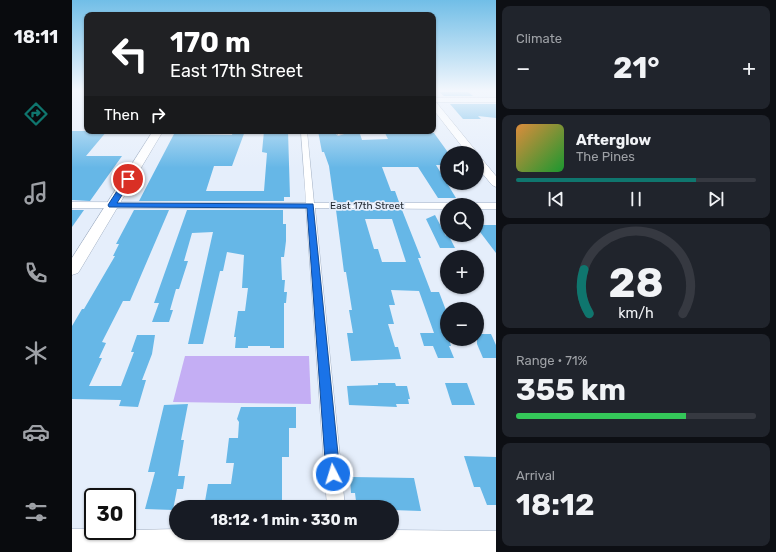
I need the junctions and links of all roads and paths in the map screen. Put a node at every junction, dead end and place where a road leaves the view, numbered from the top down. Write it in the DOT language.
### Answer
graph roads {
  1 [pos="443,117"];
  2 [pos="156,134"];
  3 [pos="304,134"];
  4 [pos="466,146"];
  5 [pos="484,168"];
  6 [pos="496,183"];
  7 [pos="72,205"];
  8 [pos="112,205"];
  9 [pos="310,206"];
  10 [pos="440,206"];
  11 [pos="484,206"];
  12 [pos="496,206"];
  13 [pos="72,270"];
  14 [pos="335,500"];
  15 [pos="72,543"];
  16 [pos="348,543"];
  17 [pos="496,545"];
  1 -- 4 [label="main road"];
  2 -- 8 [label="main road"];
  3 -- 9 [label="street"];
  5 -- 6 [label="main road"];
  7 -- 8 [label="street, East 17th Street"];
  8 -- 9 [label="street, East 17th Street"];
  8 -- 13 [label="main road"];
  9 -- 10 [label="street, East 17th Street"];
  9 -- 14 [label="street"];
  11 -- 12 [label="street"];
  15 -- 16 [label="main road"];
  16 -- 17 [label="main road"];
}
